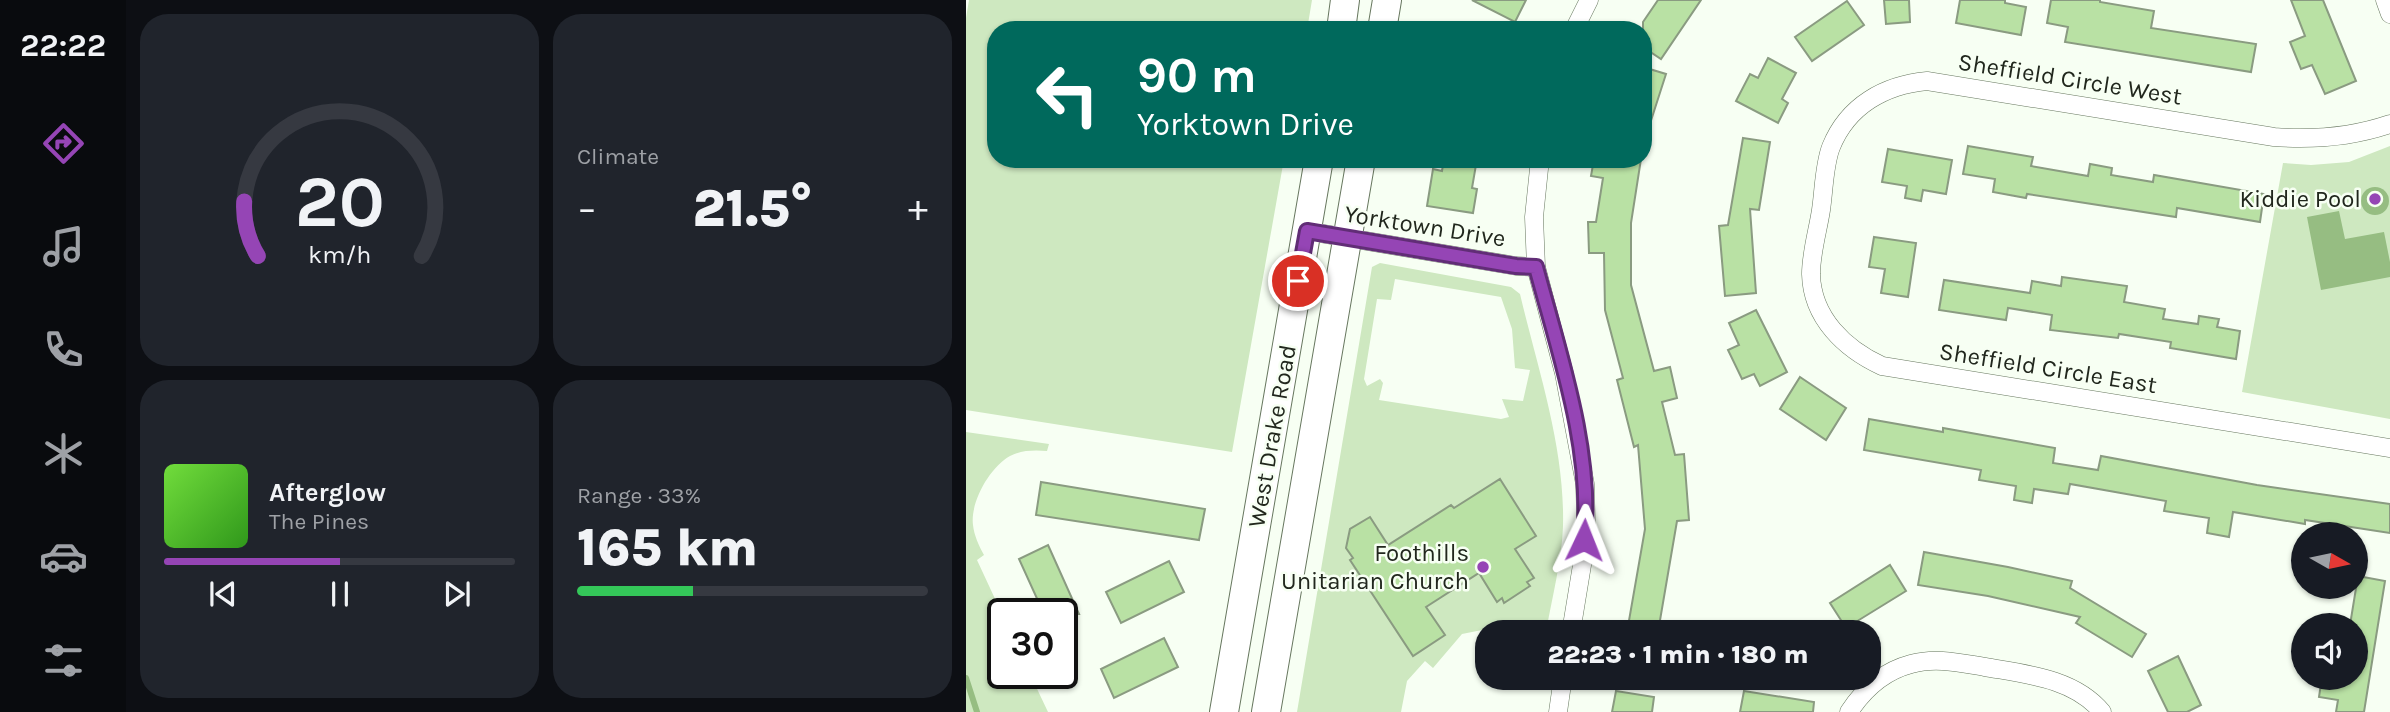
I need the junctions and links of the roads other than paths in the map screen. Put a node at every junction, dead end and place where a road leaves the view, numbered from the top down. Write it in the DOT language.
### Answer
graph roads {
  1 [pos="1345,0"];
  2 [pos="1387,0"];
  3 [pos="1589,0"];
  4 [pos="2385,0"];
  5 [pos="2390,14"];
  6 [pos="1342,21"];
  7 [pos="1384,21"];
  8 [pos="1578,21"];
  9 [pos="2390,124"];
  10 [pos="1318,168"];
  11 [pos="1360,168"];
  12 [pos="1539,168"];
  13 [pos="1821,211"];
  14 [pos="1307,231"];
  15 [pos="1348,238"];
  16 [pos="1536,267"];
  17 [pos="2390,448"];
  18 [pos="1573,620"];
  19 [pos="1561,690"];
  20 [pos="1224,712"];
  21 [pos="1266,712"];
  22 [pos="1558,712"];
  23 [pos="1849,712"];
  24 [pos="2102,712"];
  1 -- 6 [label="main road"];
  2 -- 7 [label="main road"];
  3 -- 8 [label="street"];
  4 -- 5 [label="street"];
  9 -- 13 [label="street, Sheffield Circle West"];
  10 -- 14 [label="main road, West Drake Road"];
  11 -- 15 [label="main road, West Drake Road"];
  12 -- 16 [label="street"];
  13 -- 17 [label="street, Sheffield Circle East"];
  14 -- 15 [label="street, Yorktown Drive"];
  14 -- 20 [label="main road, West Drake Road"];
  15 -- 16 [label="street, Yorktown Drive"];
  15 -- 21 [label="main road, West Drake Road"];
  16 -- 18 [label="street"];
  19 -- 22 [label="street"];
  23 -- 24 [label="street"];
}
